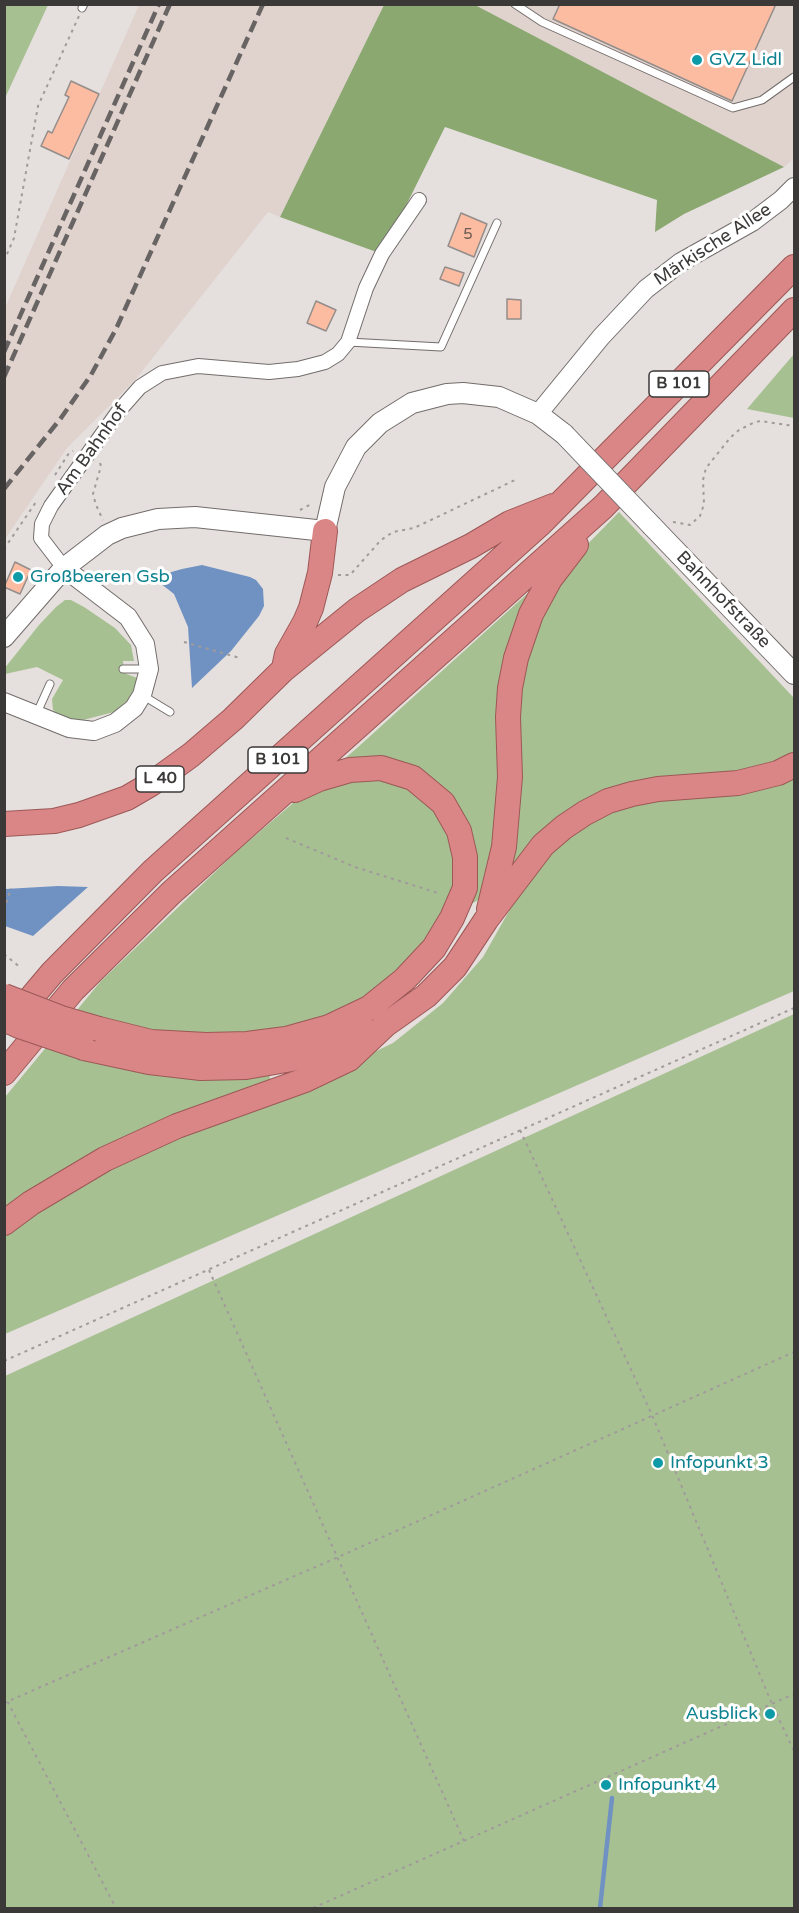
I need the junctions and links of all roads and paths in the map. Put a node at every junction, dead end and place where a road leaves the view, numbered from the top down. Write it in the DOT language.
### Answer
graph roads {
  1 [pos="515,4"];
  2 [pos="83,6"];
  3 [pos="795,77"];
  4 [pos="795,186"];
  5 [pos="419,200"];
  6 [pos="497,223"];
  7 [pos="4,261"];
  8 [pos="795,267"];
  9 [pos="795,310"];
  10 [pos="348,342"];
  11 [pos="538,414"];
  12 [pos="795,426"];
  13 [pos="90,453"];
  14 [pos="515,480"];
  15 [pos="316,498"];
  16 [pos="564,501"];
  17 [pos="603,507"];
  18 [pos="295,511"];
  19 [pos="104,521"];
  20 [pos="660,523"];
  21 [pos="325,531"];
  22 [pos="64,568"];
  23 [pos="343,576"];
  24 [pos="4,637"];
  25 [pos="184,642"];
  26 [pos="240,658"];
  27 [pos="123,669"];
  28 [pos="149,669"];
  29 [pos="283,670"];
  30 [pos="795,674"];
  31 [pos="50,684"];
  32 [pos="142,695"];
  33 [pos="4,702"];
  34 [pos="170,712"];
  35 [pos="36,716"];
  36 [pos="795,765"];
  37 [pos="274,801"];
  38 [pos="4,824"];
  39 [pos="286,838"];
  40 [pos="11,888"];
  41 [pos="460,900"];
  42 [pos="4,910"];
  43 [pos="486,920"];
  44 [pos="4,954"];
  45 [pos="21,968"];
  46 [pos="4,996"];
  47 [pos="795,1008"];
  48 [pos="4,1019"];
  49 [pos="385,1025"];
  50 [pos="4,1029"];
  51 [pos="4,1073"];
  52 [pos="520,1130"];
  53 [pos="4,1223"];
  54 [pos="209,1269"];
  55 [pos="795,1352"];
  56 [pos="4,1361"];
  57 [pos="652,1415"];
  58 [pos="336,1558"];
  59 [pos="795,1694"];
  60 [pos="4,1695"];
  61 [pos="6,1702"];
  62 [pos="772,1704"];
  63 [pos="795,1751"];
  64 [pos="464,1840"];
  65 [pos="116,1908"];
  66 [pos="313,1908"];
  1 -- 3 [label="lane"];
  2 -- 7 [label="path"];
  4 -- 11 [label="street, Märkische Allee"];
  5 -- 10 [label="street"];
  6 -- 10 [label="lane"];
  8 -- 16 [label="highway, B 101"];
  9 -- 17 [label="highway, B 101"];
  10 -- 13 [label="street, Am Bahnhof"];
  11 -- 20 [label="main road, L 40, bridge"];
  11 -- 21 [label="main road, L 40"];
  12 -- 20 [label="path"];
  13 -- 19 [label="path"];
  13 -- 22 [label="street, Am Bahnhof"];
  14 -- 23 [label="path"];
  15 -- 18 [label="path"];
  16 -- 29 [label="highway"];
  16 -- 50 [label="highway, B 101"];
  17 -- 37 [label="highway, B 101"];
  17 -- 43 [label="highway"];
  20 -- 30 [label="main road, Bahnhofstraße / L 40"];
  21 -- 22 [label="main road"];
  21 -- 29 [label="highway, L 40"];
  22 -- 24 [label="main road"];
  22 -- 28 [label="street, Am Bahnhof"];
  25 -- 26 [label="path"];
  27 -- 28 [label="lane"];
  28 -- 32 [label="street, Am Bahnhof"];
  29 -- 38 [label="highway, L 40"];
  31 -- 35 [label="lane"];
  32 -- 34 [label="lane"];
  32 -- 35 [label="street, Am Bahnhof"];
  33 -- 35 [label="street, Am Bahnhof"];
  36 -- 43 [label="highway"];
  37 -- 41 [label="highway"];
  37 -- 51 [label="highway, B 101"];
  39 -- 41 [label="path"];
  40 -- 42 [label="path"];
  41 -- 46 [label="highway, bridge"];
  43 -- 49 [label="highway"];
  44 -- 45 [label="path"];
  47 -- 52 [label="path"];
  48 -- 49 [label="highway, bridge"];
  49 -- 53 [label="highway"];
  52 -- 54 [label="path"];
  52 -- 57 [label="path"];
  54 -- 56 [label="path"];
  54 -- 58 [label="path"];
  55 -- 57 [label="path"];
  57 -- 58 [label="path"];
  57 -- 62 [label="path"];
  58 -- 61 [label="path"];
  58 -- 64 [label="path"];
  59 -- 62 [label="path"];
  60 -- 61 [label="path"];
  61 -- 65 [label="path"];
  62 -- 63 [label="path"];
  62 -- 64 [label="path"];
  64 -- 66 [label="path"];
}
